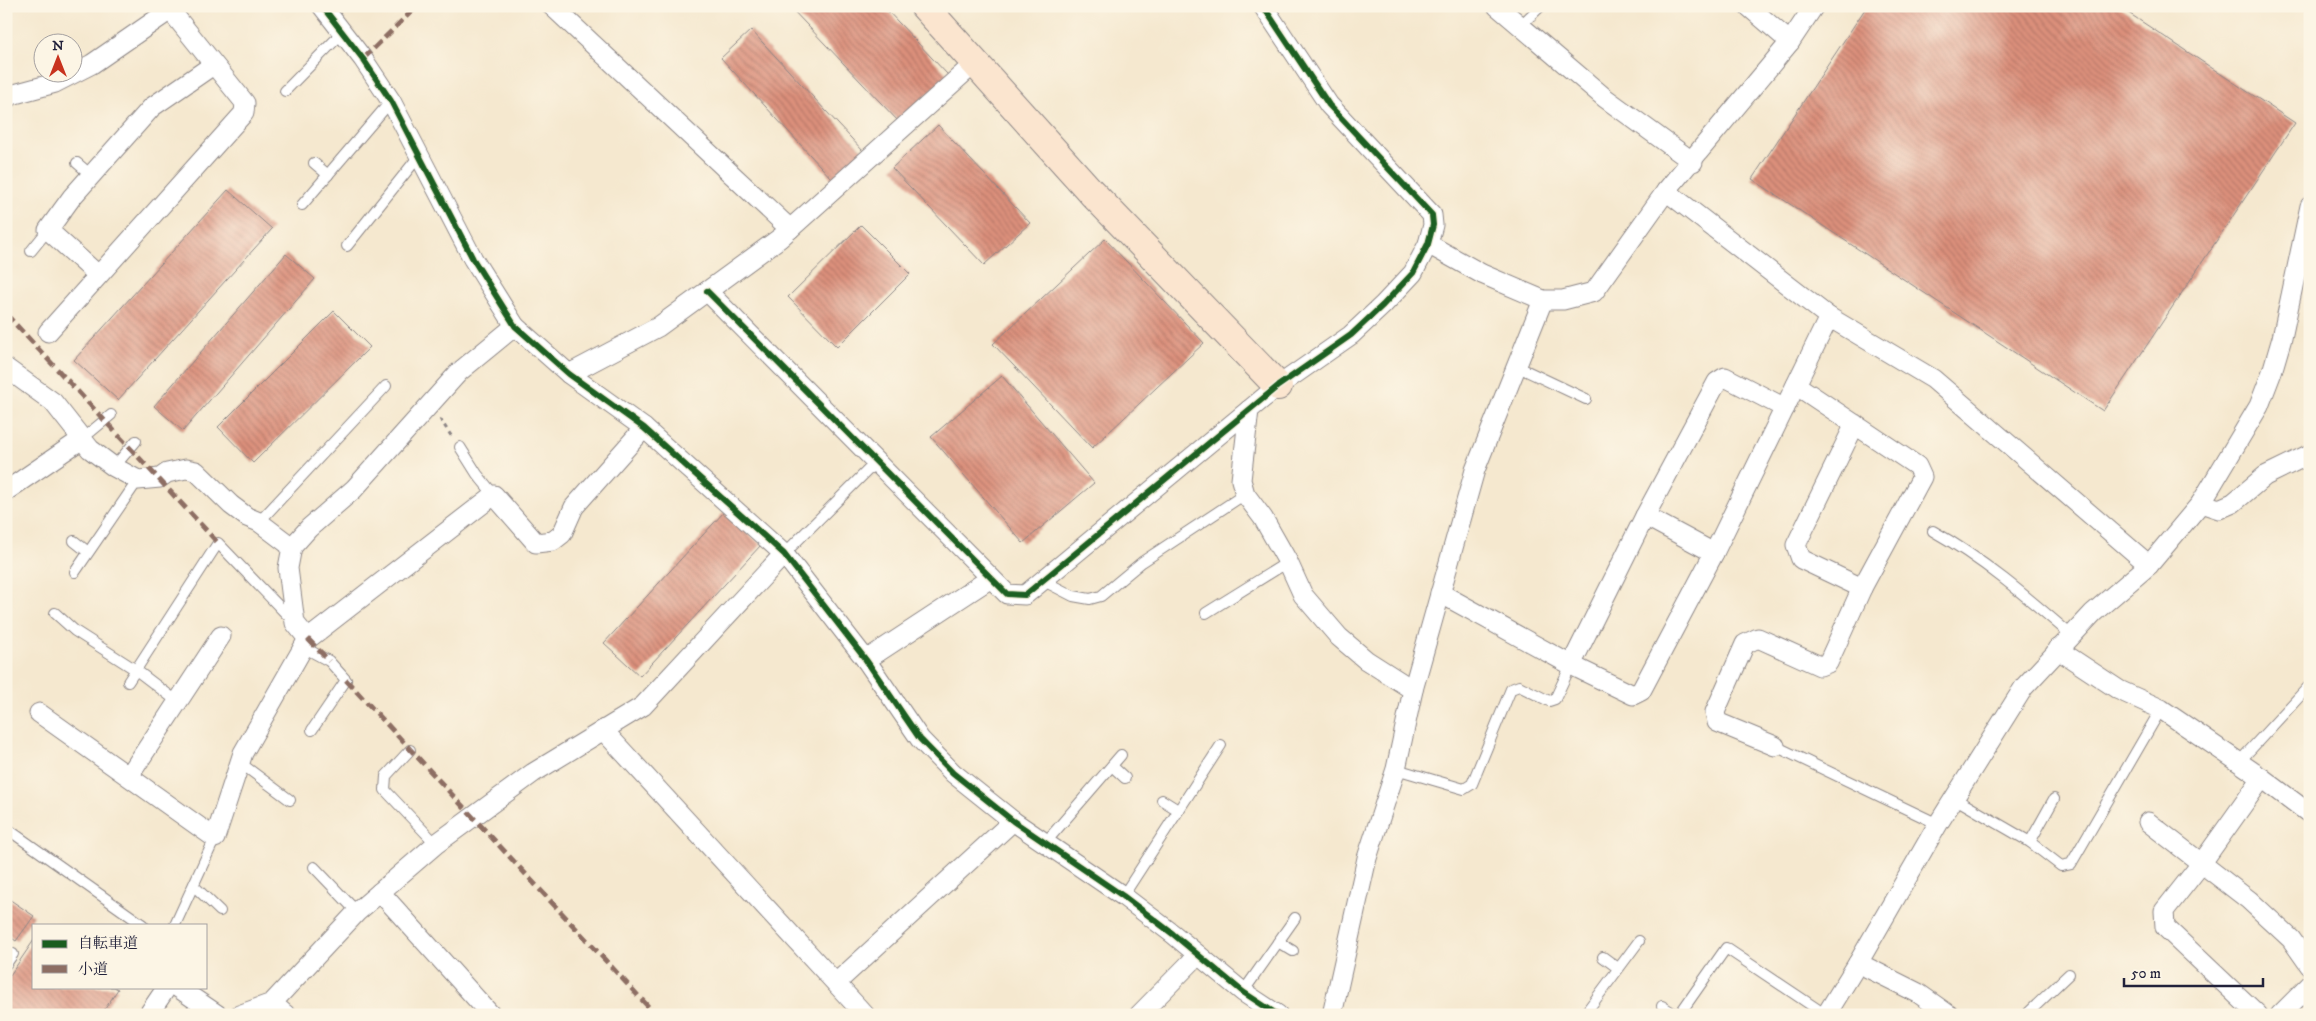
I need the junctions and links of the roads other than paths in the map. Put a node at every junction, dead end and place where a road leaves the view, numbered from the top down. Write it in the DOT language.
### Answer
graph roads {
  1 [pos="322,6"];
  2 [pos="552,6"];
  3 [pos="924,6"];
  4 [pos="1263,6"];
  5 [pos="1497,6"];
  6 [pos="1541,6"];
  7 [pos="1748,6"];
  8 [pos="1814,6"];
  9 [pos="173,9"];
  10 [pos="1520,26"];
  11 [pos="343,32"];
  12 [pos="1790,42"];
  13 [pos="976,62"];
  14 [pos="213,65"];
  15 [pos="285,91"];
  16 [pos="8,94"];
  17 [pos="391,101"];
  18 [pos="419,156"];
  19 [pos="314,162"];
  20 [pos="1693,162"];
  21 [pos="328,175"];
  22 [pos="1666,192"];
  23 [pos="302,205"];
  24 [pos="2310,206"];
  25 [pos="790,229"];
  26 [pos="48,230"];
  27 [pos="1428,244"];
  28 [pos="347,246"];
  29 [pos="31,251"];
  30 [pos="98,275"];
  31 [pos="707,291"];
  32 [pos="1542,300"];
  33 [pos="1830,317"];
  34 [pos="515,326"];
  35 [pos="48,332"];
  36 [pos="1516,366"];
  37 [pos="6,368"];
  38 [pos="569,374"];
  39 [pos="1796,385"];
  40 [pos="386,386"];
  41 [pos="1278,386"];
  42 [pos="1586,399"];
  43 [pos="1785,408"];
  44 [pos="1249,410"];
  45 [pos="111,415"];
  46 [pos="1855,424"];
  47 [pos="644,428"];
  48 [pos="82,439"];
  49 [pos="136,441"];
  50 [pos="460,447"];
  51 [pos="2310,454"];
  52 [pos="878,461"];
  53 [pos="114,467"];
  54 [pos="138,480"];
  55 [pos="6,491"];
  56 [pos="1245,494"];
  57 [pos="494,495"];
  58 [pos="2201,503"];
  59 [pos="1645,516"];
  60 [pos="259,522"];
  61 [pos="1933,531"];
  62 [pos="74,540"];
  63 [pos="292,547"];
  64 [pos="88,552"];
  65 [pos="784,554"];
  66 [pos="1714,554"];
  67 [pos="1288,562"];
  68 [pos="2150,565"];
  69 [pos="75,572"];
  70 [pos="991,578"];
  71 [pos="1042,580"];
  72 [pos="1862,588"];
  73 [pos="1440,593"];
  74 [pos="55,613"];
  75 [pos="1206,613"];
  76 [pos="295,623"];
  77 [pos="2071,635"];
  78 [pos="222,636"];
  79 [pos="306,643"];
  80 [pos="2057,649"];
  81 [pos="866,660"];
  82 [pos="1571,665"];
  83 [pos="136,670"];
  84 [pos="128,682"];
  85 [pos="2310,685"];
  86 [pos="1413,690"];
  87 [pos="178,702"];
  88 [pos="2160,709"];
  89 [pos="39,713"];
  90 [pos="312,730"];
  91 [pos="603,730"];
  92 [pos="1221,745"];
  93 [pos="1775,746"];
  94 [pos="410,750"];
  95 [pos="1121,755"];
  96 [pos="239,762"];
  97 [pos="2239,762"];
  98 [pos="1112,766"];
  99 [pos="1396,769"];
  100 [pos="129,776"];
  101 [pos="1126,778"];
  102 [pos="2262,778"];
  103 [pos="1954,798"];
  104 [pos="2054,799"];
  105 [pos="290,800"];
  106 [pos="1162,800"];
  107 [pos="1178,810"];
  108 [pos="2310,814"];
  109 [pos="1013,821"];
  110 [pos="2148,822"];
  111 [pos="1938,824"];
  112 [pos="6,828"];
  113 [pos="215,838"];
  114 [pos="2030,842"];
  115 [pos="1045,843"];
  116 [pos="436,844"];
  117 [pos="2201,864"];
  118 [pos="314,866"];
  119 [pos="194,886"];
  120 [pos="380,892"];
  121 [pos="1123,896"];
  122 [pos="220,910"];
  123 [pos="357,912"];
  124 [pos="1295,918"];
  125 [pos="142,924"];
  126 [pos="175,924"];
  127 [pos="1639,941"];
  128 [pos="1278,942"];
  129 [pos="1293,952"];
  130 [pos="14,954"];
  131 [pos="1198,955"];
  132 [pos="1603,957"];
  133 [pos="1858,963"];
  134 [pos="6,964"];
  135 [pos="2310,966"];
  136 [pos="1618,968"];
  137 [pos="2069,974"];
  138 [pos="836,983"];
  139 [pos="2310,985"];
  140 [pos="166,988"];
  141 [pos="178,988"];
  142 [pos="1243,992"];
  143 [pos="1662,1006"];
  144 [pos="279,1009"];
  145 [pos="148,1015"];
  146 [pos="218,1015"];
  147 [pos="239,1015"];
  148 [pos="491,1015"];
  149 [pos="865,1015"];
  150 [pos="1139,1015"];
  151 [pos="1278,1015"];
  152 [pos="1332,1015"];
  153 [pos="1584,1015"];
  154 [pos="1677,1015"];
  155 [pos="1826,1015"];
  156 [pos="1949,1015"];
  157 [pos="2026,1015"];
  158 [pos="2258,1015"];
  159 [pos="2280,1015"];
  1 -- 11 [label="street"];
  2 -- 25 [label="street"];
  3 -- 13 [label="street"];
  4 -- 27 [label="street"];
  5 -- 10 [label="street"];
  6 -- 10 [label="lane"];
  7 -- 12 [label="street"];
  8 -- 12 [label="street"];
  9 -- 14 [label="street"];
  9 -- 16 [label="street"];
  10 -- 20 [label="street"];
  11 -- 15 [label="lane"];
  11 -- 17 [label="street"];
  12 -- 20 [label="street"];
  13 -- 25 [label="street"];
  13 -- 41 [label="street"];
  14 -- 26 [label="street"];
  14 -- 30 [label="street"];
  17 -- 18 [label="street"];
  17 -- 21 [label="lane"];
  18 -- 28 [label="lane"];
  18 -- 34 [label="street"];
  19 -- 21 [label="lane"];
  20 -- 22 [label="street"];
  21 -- 23 [label="lane"];
  22 -- 32 [label="street"];
  22 -- 33 [label="street"];
  24 -- 58 [label="street"];
  25 -- 31 [label="street"];
  26 -- 29 [label="lane"];
  26 -- 30 [label="street"];
  27 -- 32 [label="street"];
  27 -- 41 [label="street"];
  30 -- 35 [label="street"];
  31 -- 38 [label="street"];
  31 -- 52 [label="street"];
  32 -- 36 [label="street"];
  33 -- 39 [label="street"];
  33 -- 68 [label="street"];
  34 -- 38 [label="street"];
  34 -- 63 [label="street"];
  36 -- 42 [label="lane"];
  36 -- 73 [label="street"];
  37 -- 48 [label="street"];
  38 -- 47 [label="street"];
  39 -- 43 [label="street"];
  39 -- 46 [label="street"];
  40 -- 60 [label="lane"];
  41 -- 44 [label="street"];
  43 -- 59 [label="street"];
  43 -- 66 [label="street"];
  44 -- 56 [label="street"];
  44 -- 71 [label="street"];
  45 -- 48 [label="lane"];
  46 -- 72 [label="street"];
  46 -- 72 [label="street"];
  47 -- 57 [label="street"];
  47 -- 65 [label="street"];
  48 -- 53 [label="street"];
  48 -- 55 [label="street"];
  49 -- 53 [label="lane"];
  50 -- 57 [label="lane"];
  51 -- 58 [label="street"];
  52 -- 65 [label="lane"];
  52 -- 70 [label="street"];
  53 -- 54 [label="street"];
  54 -- 60 [label="street"];
  54 -- 64 [label="lane"];
  56 -- 67 [label="street"];
  56 -- 71 [label="lane"];
  57 -- 79 [label="street"];
  58 -- 68 [label="street"];
  59 -- 66 [label="street"];
  59 -- 82 [label="street"];
  60 -- 63 [label="street"];
  61 -- 77 [label="lane"];
  62 -- 64 [label="lane"];
  63 -- 76 [label="street"];
  64 -- 69 [label="lane"];
  65 -- 81 [label="street"];
  65 -- 91 [label="street"];
  66 -- 82 [label="street"];
  67 -- 75 [label="lane"];
  67 -- 86 [label="street"];
  68 -- 77 [label="street"];
  70 -- 71 [label="street"];
  70 -- 81 [label="street"];
  72 -- 93 [label="street"];
  73 -- 82 [label="street"];
  73 -- 86 [label="street"];
  74 -- 83 [label="lane"];
  76 -- 79 [label="street"];
  76 -- 83 [label="lane"];
  77 -- 80 [label="street"];
  78 -- 87 [label="street"];
  79 -- 90 [label="lane"];
  79 -- 96 [label="street"];
  80 -- 88 [label="street"];
  80 -- 103 [label="street"];
  81 -- 109 [label="street"];
  82 -- 99 [label="lane"];
  83 -- 84 [label="lane"];
  83 -- 87 [label="lane"];
  85 -- 97 [label="lane"];
  86 -- 99 [label="street"];
  87 -- 100 [label="street"];
  88 -- 97 [label="street"];
  88 -- 114 [label="lane"];
  89 -- 100 [label="street"];
  91 -- 116 [label="street"];
  91 -- 138 [label="street"];
  92 -- 107 [label="lane"];
  93 -- 111 [label="lane"];
  94 -- 116 [label="lane"];
  95 -- 98 [label="lane"];
  96 -- 105 [label="lane"];
  96 -- 113 [label="street"];
  97 -- 102 [label="street"];
  98 -- 101 [label="lane"];
  98 -- 115 [label="lane"];
  99 -- 152 [label="street"];
  100 -- 113 [label="street"];
  102 -- 108 [label="street"];
  102 -- 117 [label="street"];
  103 -- 111 [label="street"];
  103 -- 114 [label="lane"];
  104 -- 114 [label="lane"];
  106 -- 107 [label="lane"];
  107 -- 121 [label="lane"];
  109 -- 115 [label="street"];
  109 -- 138 [label="street"];
  110 -- 117 [label="street"];
  111 -- 133 [label="street"];
  112 -- 125 [label="lane"];
  113 -- 119 [label="lane"];
  115 -- 121 [label="street"];
  116 -- 120 [label="street"];
  117 -- 135 [label="street"];
  117 -- 158 [label="street"];
  118 -- 123 [label="lane"];
  119 -- 122 [label="lane"];
  119 -- 126 [label="lane"];
  120 -- 123 [label="street"];
  120 -- 148 [label="street"];
  121 -- 131 [label="street"];
  123 -- 144 [label="street"];
  124 -- 128 [label="lane"];
  127 -- 136 [label="lane"];
  128 -- 129 [label="lane"];
  128 -- 142 [label="lane"];
  130 -- 134 [label="lane"];
  131 -- 142 [label="street"];
  131 -- 150 [label="street"];
  132 -- 136 [label="lane"];
  133 -- 155 [label="street"];
  133 -- 156 [label="street"];
  136 -- 153 [label="lane"];
  137 -- 157 [label="lane"];
  138 -- 149 [label="street"];
  139 -- 159 [label="street"];
  140 -- 145 [label="street"];
  141 -- 146 [label="street"];
  142 -- 151 [label="street"];
  143 -- 154 [label="lane"];
  144 -- 147 [label="street"];
  154 -- 155 [label="lane"];
}
